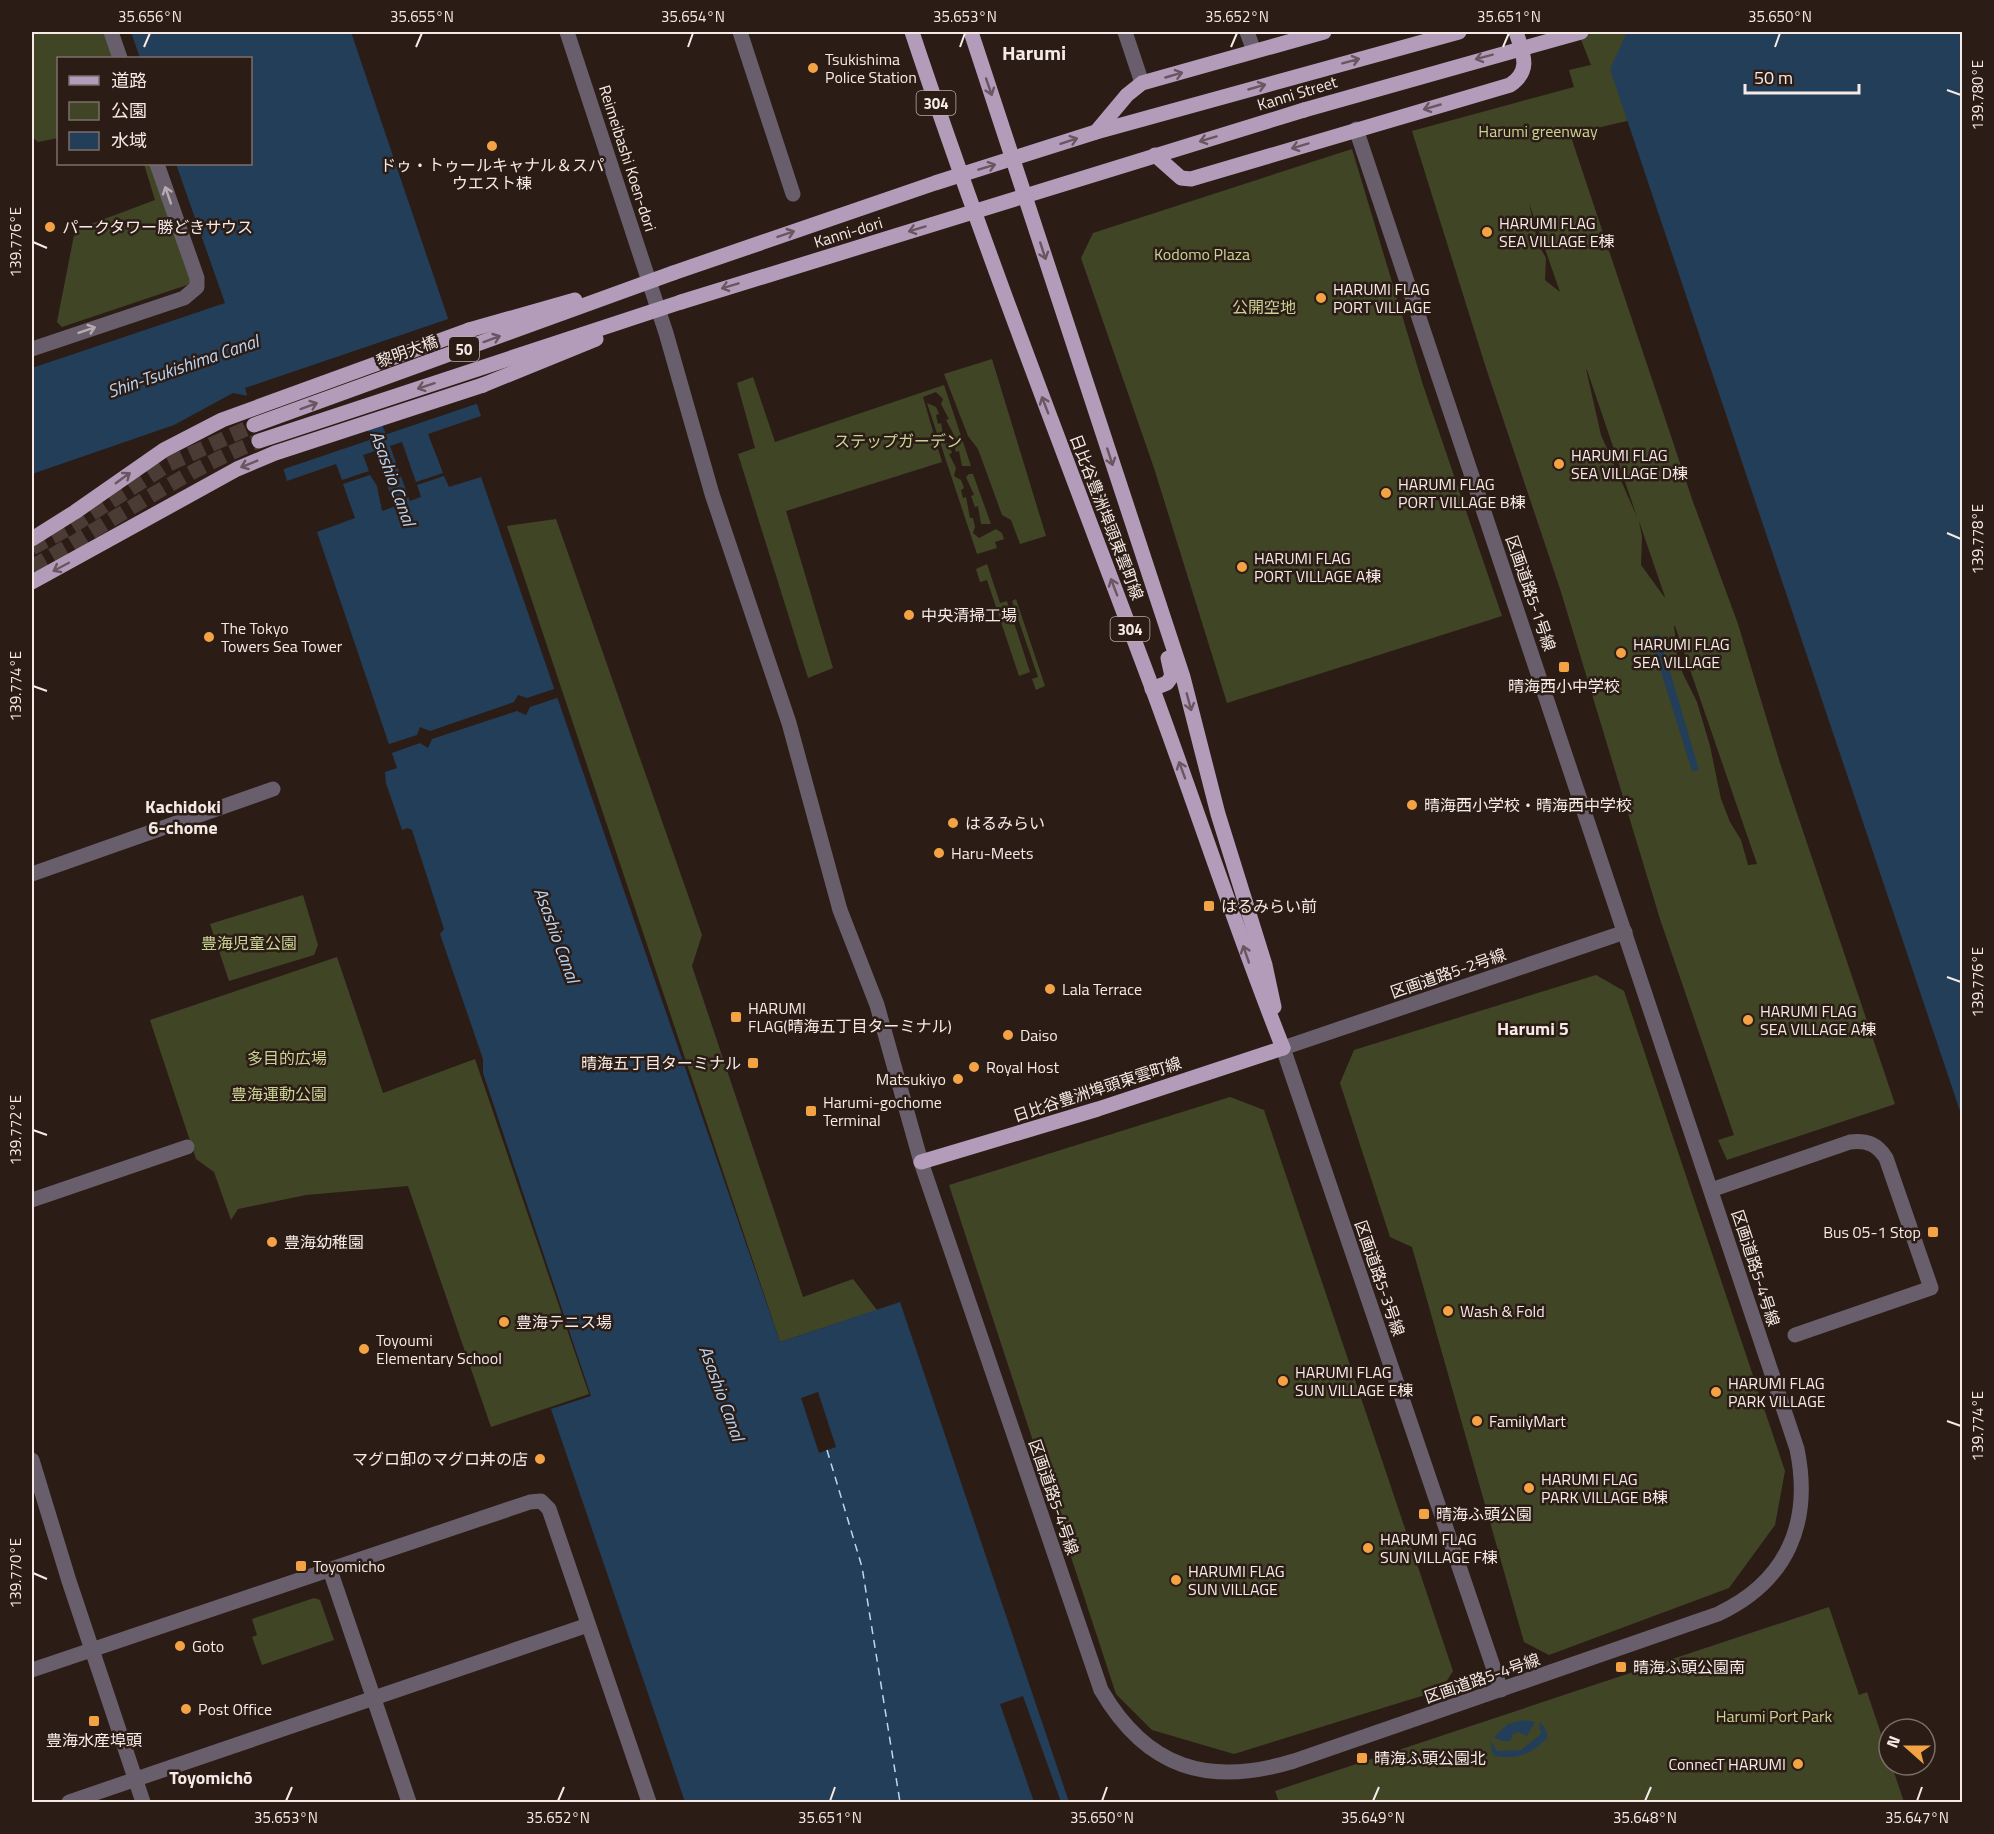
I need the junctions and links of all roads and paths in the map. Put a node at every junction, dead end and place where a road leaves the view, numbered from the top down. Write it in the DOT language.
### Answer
graph roads {
  1 [pos="111,32"];
  2 [pos="567,32"];
  3 [pos="740,32"];
  4 [pos="912,32"];
  5 [pos="971,32"];
  6 [pos="1125,32"];
  7 [pos="1247,32"];
  8 [pos="1324,32"];
  9 [pos="1460,32"];
  10 [pos="1516,32"];
  11 [pos="1581,32"];
  12 [pos="1254,51"];
  13 [pos="120,57"];
  14 [pos="1142,83"];
  15 [pos="1356,129"];
  16 [pos="1096,132"];
  17 [pos="1155,155"];
  18 [pos="1014,159"];
  19 [pos="157,165"];
  20 [pos="960,175"];
  21 [pos="793,194"];
  22 [pos="1026,195"];
  23 [pos="973,212"];
  24 [pos="673,273"];
  25 [pos="681,302"];
  26 [pos="32,349"];
  27 [pos="254,425"];
  28 [pos="259,441"];
  29 [pos="32,538"];
  30 [pos="32,582"];
  31 [pos="1158,602"];
  32 [pos="1152,689"];
  33 [pos="273,789"];
  34 [pos="32,874"];
  35 [pos="1625,932"];
  36 [pos="1283,1048"];
  37 [pos="186,1147"];
  38 [pos="921,1162"];
  39 [pos="1711,1190"];
  40 [pos="32,1200"];
  41 [pos="1795,1335"];
  42 [pos="32,1460"];
  43 [pos="32,1484"];
  44 [pos="330,1569"];
  45 [pos="69,1581"];
  46 [pos="588,1625"];
  47 [pos="92,1649"];
  48 [pos="32,1670"];
  49 [pos="1501,1690"];
  50 [pos="375,1700"];
  51 [pos="135,1780"];
  52 [pos="69,1803"];
  53 [pos="143,1803"];
  54 [pos="409,1803"];
  55 [pos="649,1803"];
  1 -- 13 [label="street"];
  2 -- 38 [label="street, Reimeibashi Koen-dori"];
  3 -- 21 [label="street"];
  4 -- 20 [label="main road, 日比谷豊洲埠頭東雲町線 / 304"];
  5 -- 18 [label="main road, 日比谷豊洲埠頭東雲町線 / 304, one-way"];
  6 -- 14 [label="street"];
  7 -- 12 [label="street"];
  8 -- 12 [label="main road"];
  16 -- 9 [label="main road, Kanni Street, one-way"];
  10 -- 15 [label="main road, one-way"];
  11 -- 17 [label="main road, Kanni Street, one-way, bridge"];
  14 -- 12 [label="main road, one-way"];
  14 -- 16 [label="main road"];
  15 -- 17 [label="main road, one-way"];
  15 -- 35 [label="street, 区画道路5-1号線"];
  18 -- 16 [label="main road, Kanni Street, one-way"];
  17 -- 22 [label="main road, Kanni Street"];
  20 -- 18 [label="main road, Kanni-dori / 50, one-way"];
  18 -- 22 [label="main road, 日比谷豊洲埠頭東雲町線 / 304"];
  26 -- 19 [label="street, one-way"];
  20 -- 23 [label="main road, 日比谷豊洲埠頭東雲町線 / 304"];
  24 -- 20 [label="main road, Kanni-dori / 50, one-way"];
  22 -- 23 [label="main road, Kanni-dori / 50"];
  22 -- 31 [label="main road, 日比谷豊洲埠頭東雲町線 / 304, one-way"];
  23 -- 25 [label="main road, Kanni-dori / 50, one-way"];
  32 -- 23 [label="main road, 日比谷豊洲埠頭東雲町線 / 304, one-way"];
  27 -- 24 [label="main road, 黎明大橋 / 50, one-way, bridge"];
  29 -- 24 [label="main road, 50, one-way, bridge"];
  25 -- 28 [label="main road, 50, one-way, bridge"];
  25 -- 30 [label="main road, 50, one-way, bridge"];
  31 -- 32 [label="main road"];
  31 -- 36 [label="main road, 日比谷豊洲埠頭東雲町線 / 304, one-way"];
  36 -- 32 [label="main road, 日比谷豊洲埠頭東雲町線 / 304, one-way"];
  33 -- 34 [label="street"];
  35 -- 36 [label="street, 区画道路5-2号線"];
  35 -- 39 [label="street, 区画道路5-4号線"];
  36 -- 38 [label="main road, 日比谷豊洲埠頭東雲町線"];
  36 -- 49 [label="street, 区画道路5-3号線"];
  37 -- 40 [label="street"];
  38 -- 49 [label="street, 区画道路5-4号線"];
  39 -- 41 [label="street"];
  39 -- 49 [label="street, 区画道路5-4号線"];
  42 -- 45 [label="street"];
  43 -- 45 [label="street"];
  44 -- 46 [label="street"];
  44 -- 47 [label="street"];
  44 -- 50 [label="street"];
  45 -- 47 [label="street"];
  46 -- 50 [label="street"];
  46 -- 55 [label="street"];
  47 -- 48 [label="street"];
  47 -- 51 [label="street"];
  50 -- 51 [label="street"];
  50 -- 54 [label="street"];
  51 -- 52 [label="street"];
  51 -- 53 [label="street"];
}
